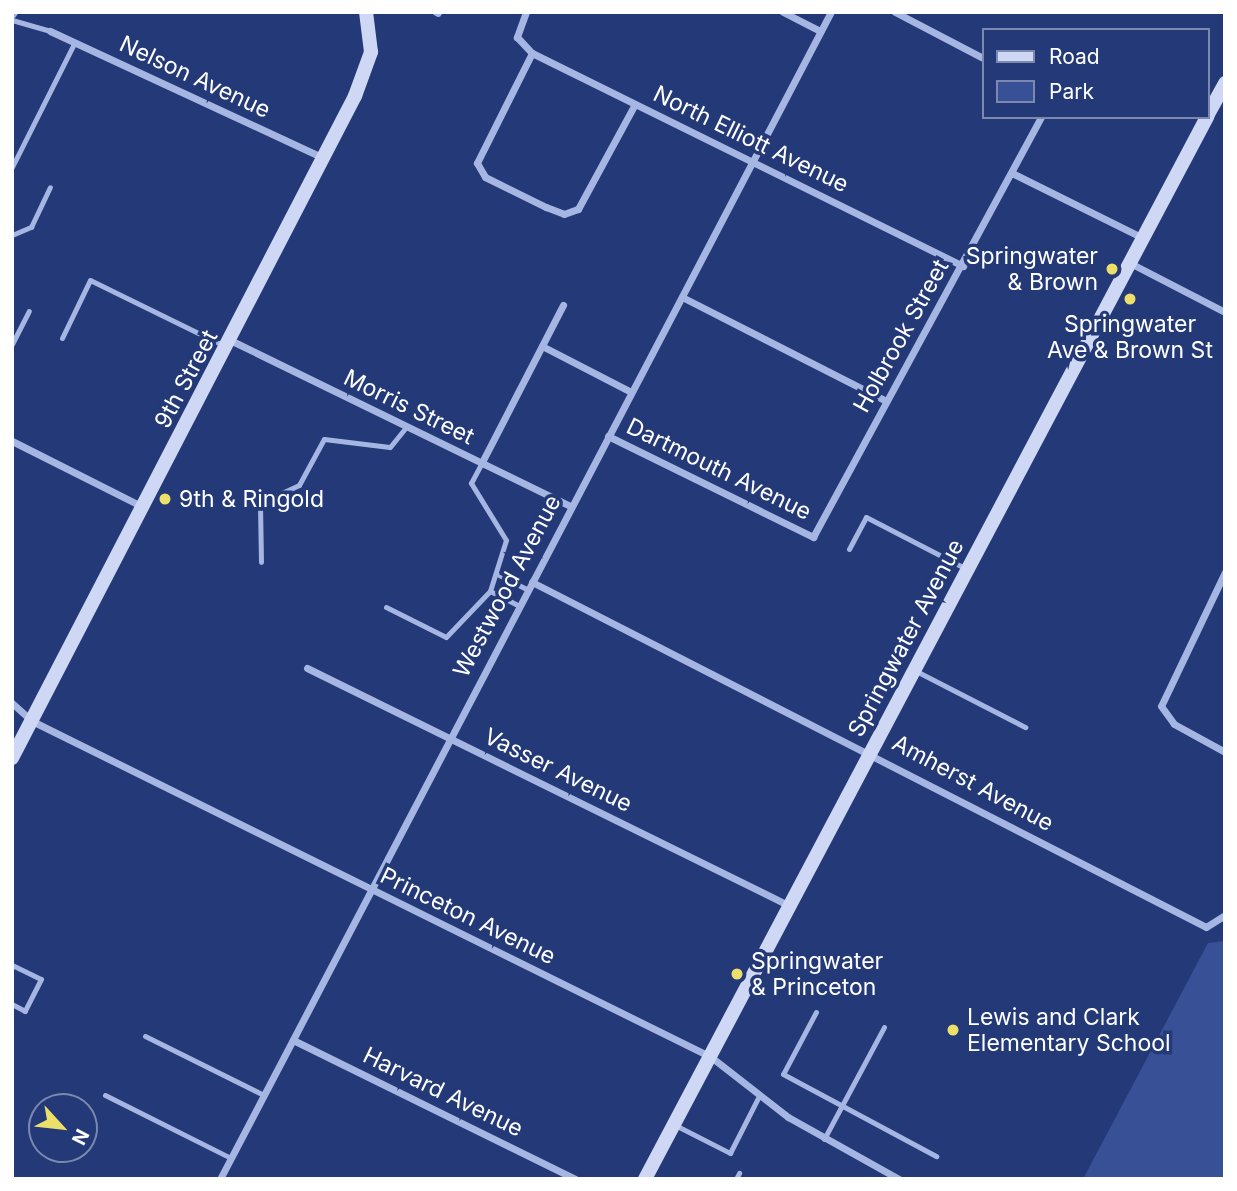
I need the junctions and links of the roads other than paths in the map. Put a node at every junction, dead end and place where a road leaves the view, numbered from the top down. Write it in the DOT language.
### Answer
graph roads {
  1 [pos="366,12"];
  2 [pos="526,12"];
  3 [pos="783,12"];
  4 [pos="831,12"];
  5 [pos="895,12"];
  6 [pos="13,15"];
  7 [pos="50,30"];
  8 [pos="820,31"];
  9 [pos="75,42"];
  10 [pos="532,53"];
  11 [pos="982,57"];
  12 [pos="1225,83"];
  13 [pos="635,104"];
  14 [pos="1209,113"];
  15 [pos="1040,119"];
  16 [pos="1206,119"];
  17 [pos="324,158"];
  18 [pos="753,161"];
  19 [pos="12,167"];
  20 [pos="1012,173"];
  21 [pos="50,187"];
  22 [pos="12,234"];
  23 [pos="1143,238"];
  24 [pos="1130,263"];
  25 [pos="963,266"];
  26 [pos="682,298"];
  27 [pos="563,305"];
  28 [pos="29,311"];
  29 [pos="1225,312"];
  30 [pos="62,338"];
  31 [pos="12,344"];
  32 [pos="230,344"];
  33 [pos="542,346"];
  34 [pos="631,392"];
  35 [pos="886,401"];
  36 [pos="407,427"];
  37 [pos="608,436"];
  38 [pos="12,441"];
  39 [pos="481,464"];
  40 [pos="570,506"];
  41 [pos="144,507"];
  42 [pos="813,537"];
  43 [pos="849,549"];
  44 [pos="261,562"];
  45 [pos="968,569"];
  46 [pos="1225,572"];
  47 [pos="499,576"];
  48 [pos="532,582"];
  49 [pos="528,590"];
  50 [pos="490,591"];
  51 [pos="519,606"];
  52 [pos="386,607"];
  53 [pos="307,668"];
  54 [pos="915,670"];
  55 [pos="12,703"];
  56 [pos="32,721"];
  57 [pos="1025,727"];
  58 [pos="450,738"];
  59 [pos="872,751"];
  60 [pos="1225,752"];
  61 [pos="12,758"];
  62 [pos="370,889"];
  63 [pos="790,907"];
  64 [pos="1225,915"];
  65 [pos="12,965"];
  66 [pos="12,1004"];
  67 [pos="816,1012"];
  68 [pos="884,1027"];
  69 [pos="145,1035"];
  70 [pos="293,1040"];
  71 [pos="711,1057"];
  72 [pos="105,1095"];
  73 [pos="264,1095"];
  74 [pos="760,1096"];
  75 [pos="842,1105"];
  76 [pos="674,1125"];
  77 [pos="824,1139"];
  78 [pos="936,1156"];
  79 [pos="230,1158"];
  80 [pos="220,1179"];
  81 [pos="576,1179"];
  82 [pos="645,1179"];
  83 [pos="899,1179"];
  1 -- 17 [label="street, 9th Street"];
  2 -- 10 [label="street, North Elliott Avenue"];
  3 -- 8 [label="street"];
  4 -- 8 [label="street, Westwood Avenue"];
  5 -- 11 [label="street"];
  6 -- 7 [label="lane"];
  7 -- 9 [label="street, Nelson Avenue"];
  8 -- 18 [label="street, Westwood Avenue"];
  9 -- 17 [label="street, Nelson Avenue"];
  9 -- 19 [label="lane"];
  10 -- 13 [label="street, North Elliott Avenue"];
  10 -- 13 [label="street"];
  12 -- 14 [label="street, Springwater Avenue"];
  13 -- 18 [label="street, North Elliott Avenue"];
  15 -- 20 [label="street, Holbrook Street"];
  16 -- 23 [label="street, Springwater Avenue"];
  17 -- 32 [label="street, 9th Street"];
  18 -- 25 [label="street, North Elliott Avenue"];
  18 -- 26 [label="street, Westwood Avenue"];
  20 -- 23 [label="street"];
  20 -- 25 [label="street, Holbrook Street"];
  21 -- 22 [label="lane"];
  23 -- 24 [label="street, Springwater Avenue"];
  24 -- 29 [label="street"];
  24 -- 45 [label="street, Springwater Avenue"];
  25 -- 35 [label="street, Holbrook Street"];
  26 -- 34 [label="street, Westwood Avenue"];
  26 -- 35 [label="street"];
  27 -- 33 [label="street"];
  28 -- 31 [label="lane"];
  30 -- 32 [label="lane"];
  32 -- 36 [label="street, Morris Street"];
  32 -- 41 [label="street, 9th Street"];
  33 -- 34 [label="street"];
  33 -- 39 [label="street"];
  34 -- 37 [label="street, Westwood Avenue"];
  35 -- 42 [label="street, Holbrook Street"];
  36 -- 39 [label="street, Morris Street"];
  36 -- 44 [label="lane"];
  37 -- 40 [label="street, Westwood Avenue"];
  37 -- 42 [label="street, Dartmouth Avenue"];
  38 -- 41 [label="street"];
  39 -- 40 [label="street, Morris Street"];
  39 -- 47 [label="lane"];
  40 -- 48 [label="street, Westwood Avenue"];
  41 -- 56 [label="street, 9th Street"];
  43 -- 45 [label="lane"];
  45 -- 54 [label="street, Springwater Avenue"];
  46 -- 60 [label="street"];
  47 -- 49 [label="lane"];
  47 -- 50 [label="lane"];
  48 -- 49 [label="street, Westwood Avenue"];
  48 -- 59 [label="street, Amherst Avenue"];
  49 -- 51 [label="street, Westwood Avenue"];
  50 -- 51 [label="lane"];
  50 -- 52 [label="lane"];
  51 -- 58 [label="street, Westwood Avenue"];
  53 -- 58 [label="street, Vasser Avenue"];
  54 -- 57 [label="lane"];
  54 -- 59 [label="street, Springwater Avenue"];
  55 -- 56 [label="street, Princeton Avenue"];
  56 -- 61 [label="street, 9th Street"];
  56 -- 62 [label="street, Princeton Avenue"];
  58 -- 62 [label="street, Westwood Avenue"];
  58 -- 63 [label="street, Vasser Avenue"];
  59 -- 63 [label="street, Springwater Avenue"];
  59 -- 64 [label="street, Amherst Avenue"];
  62 -- 70 [label="street, Westwood Avenue"];
  62 -- 71 [label="street, Princeton Avenue"];
  63 -- 71 [label="street, Springwater Avenue"];
  65 -- 66 [label="lane"];
  67 -- 75 [label="lane"];
  68 -- 75 [label="lane"];
  69 -- 73 [label="lane"];
  70 -- 73 [label="street, Westwood Avenue"];
  70 -- 81 [label="street, Harvard Avenue"];
  71 -- 74 [label="street, Princeton Avenue"];
  71 -- 76 [label="street, Springwater Avenue"];
  72 -- 79 [label="lane"];
  73 -- 79 [label="street, Westwood Avenue"];
  74 -- 76 [label="lane"];
  74 -- 77 [label="street, Princeton Avenue"];
  75 -- 77 [label="lane"];
  75 -- 78 [label="lane"];
  76 -- 82 [label="street, Springwater Avenue"];
  77 -- 83 [label="street, Princeton Avenue"];
  79 -- 80 [label="street, Westwood Avenue"];
}
